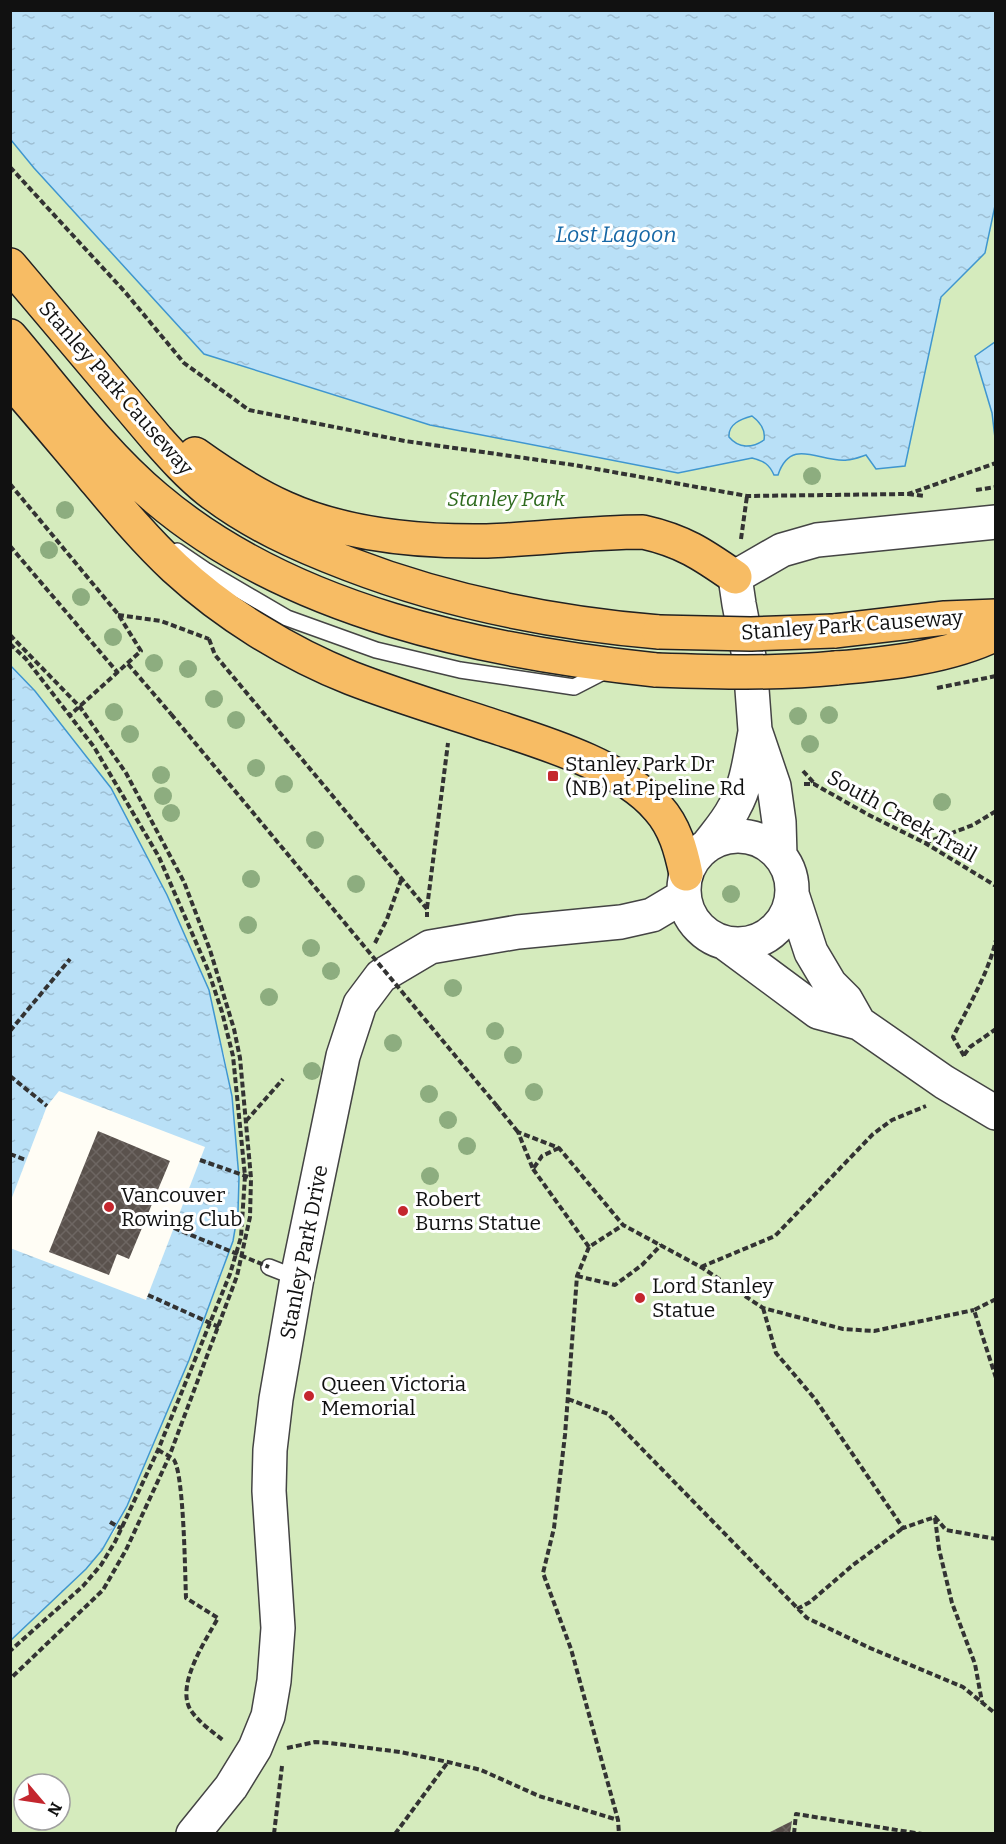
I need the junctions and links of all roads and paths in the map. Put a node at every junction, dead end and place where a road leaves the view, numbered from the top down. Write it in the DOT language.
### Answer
graph roads {
  1 [pos="10,167"];
  2 [pos="10,265"];
  3 [pos="10,336"];
  4 [pos="10,380"];
  5 [pos="133,411"];
  6 [pos="996,462"];
  7 [pos="10,484"];
  8 [pos="107,494"];
  9 [pos="747,496"];
  10 [pos="996,522"];
  11 [pos="10,546"];
  12 [pos="737,561"];
  13 [pos="118,614"];
  14 [pos="996,616"];
  15 [pos="996,634"];
  16 [pos="10,635"];
  17 [pos="209,639"];
  18 [pos="10,644"];
  19 [pos="219,644"];
  20 [pos="128,664"];
  21 [pos="615,665"];
  22 [pos="118,673"];
  23 [pos="80,707"];
  24 [pos="69,716"];
  25 [pos="755,730"];
  26 [pos="448,738"];
  27 [pos="802,784"];
  28 [pos="996,811"];
  29 [pos="925,843"];
  30 [pos="706,846"];
  31 [pos="780,856"];
  32 [pos="685,885"];
  33 [pos="996,886"];
  34 [pos="792,894"];
  35 [pos="427,909"];
  36 [pos="996,939"];
  37 [pos="725,943"];
  38 [pos="430,947"];
  39 [pos="70,959"];
  40 [pos="859,1023"];
  41 [pos="996,1029"];
  42 [pos="10,1030"];
  43 [pos="964,1056"];
  44 [pos="959,1063"];
  45 [pos="10,1076"];
  46 [pos="283,1079"];
  47 [pos="929,1104"];
  48 [pos="47,1106"];
  49 [pos="996,1113"];
  50 [pos="245,1122"];
  51 [pos="241,1126"];
  52 [pos="518,1132"];
  53 [pos="560,1148"];
  54 [pos="10,1154"];
  55 [pos="26,1160"];
  56 [pos="200,1160"];
  57 [pos="533,1169"];
  58 [pos="245,1176"];
  59 [pos="251,1179"];
  60 [pos="622,1225"];
  61 [pos="174,1228"];
  62 [pos="661,1245"];
  63 [pos="589,1247"];
  64 [pos="701,1267"];
  65 [pos="283,1273"];
  66 [pos="577,1276"];
  67 [pos="148,1295"];
  68 [pos="996,1299"];
  69 [pos="764,1308"];
  70 [pos="975,1310"];
  71 [pos="210,1323"];
  72 [pos="219,1327"];
  73 [pos="996,1378"];
  74 [pos="568,1400"];
  75 [pos="158,1450"];
  76 [pos="169,1457"];
  77 [pos="935,1517"];
  78 [pos="110,1522"];
  79 [pos="903,1528"];
  80 [pos="122,1529"];
  81 [pos="996,1539"];
  82 [pos="798,1609"];
  83 [pos="10,1651"];
  84 [pos="10,1679"];
  85 [pos="982,1703"];
  86 [pos="996,1714"];
  87 [pos="229,1744"];
  88 [pos="448,1762"];
  89 [pos="618,1820"];
  90 [pos="193,1833"];
  91 [pos="274,1833"];
  92 [pos="394,1833"];
  93 [pos="619,1833"];
  94 [pos="794,1833"];
  95 [pos="922,1833"];
  1 -- 9 [label="path"];
  2 -- 5 [label="highway, Stanley Park Causeway"];
  3 -- 21 [label="highway, Stanley Park Causeway"];
  4 -- 8 [label="highway"];
  5 -- 12 [label="highway"];
  5 -- 14 [label="highway, Stanley Park Causeway, bridge"];
  6 -- 9 [label="path"];
  7 -- 13 [label="path"];
  8 -- 21 [label="lane"];
  8 -- 32 [label="highway"];
  9 -- 12 [label="path"];
  10 -- 12 [label="street"];
  11 -- 22 [label="path"];
  12 -- 25 [label="street"];
  13 -- 17 [label="path"];
  13 -- 20 [label="path"];
  15 -- 21 [label="highway, Stanley Park Causeway, bridge"];
  16 -- 23 [label="path"];
  17 -- 19 [label="path"];
  17 -- 35 [label="path"];
  18 -- 24 [label="path"];
  20 -- 22 [label="path"];
  20 -- 52 [label="path, bridge"];
  22 -- 23 [label="path"];
  23 -- 24 [label="path"];
  23 -- 50 [label="path"];
  24 -- 51 [label="path"];
  25 -- 30 [label="street"];
  25 -- 31 [label="street"];
  26 -- 35 [label="path"];
  27 -- 29 [label="path, South Creek Trail"];
  28 -- 29 [label="path"];
  29 -- 33 [label="path, South Creek Trail"];
  30 -- 31 [label="street"];
  30 -- 32 [label="street"];
  31 -- 34 [label="street"];
  32 -- 37 [label="street"];
  32 -- 38 [label="street, Stanley Park Drive"];
  34 -- 37 [label="street"];
  34 -- 40 [label="street"];
  35 -- 38 [label="path"];
  36 -- 43 [label="path"];
  37 -- 40 [label="street"];
  38 -- 65 [label="street, Stanley Park Drive"];
  39 -- 42 [label="path"];
  40 -- 49 [label="street"];
  41 -- 43 [label="path"];
  43 -- 44 [label="path"];
  45 -- 48 [label="path"];
  46 -- 50 [label="path"];
  47 -- 64 [label="path"];
  50 -- 51 [label="path"];
  50 -- 59 [label="path"];
  51 -- 58 [label="path"];
  52 -- 53 [label="path"];
  52 -- 57 [label="path"];
  53 -- 57 [label="path"];
  53 -- 60 [label="path"];
  54 -- 55 [label="path"];
  56 -- 58 [label="path"];
  57 -- 63 [label="path"];
  58 -- 59 [label="path"];
  58 -- 71 [label="path"];
  59 -- 72 [label="path"];
  60 -- 62 [label="path"];
  60 -- 63 [label="path"];
  61 -- 65 [label="path, bridge"];
  62 -- 64 [label="path"];
  62 -- 66 [label="path"];
  63 -- 66 [label="path"];
  64 -- 69 [label="path"];
  65 -- 90 [label="street, Stanley Park Drive"];
  66 -- 74 [label="path"];
  67 -- 71 [label="path"];
  68 -- 70 [label="path"];
  69 -- 70 [label="path"];
  69 -- 79 [label="path"];
  70 -- 73 [label="path"];
  71 -- 72 [label="path"];
  71 -- 75 [label="path"];
  72 -- 76 [label="path"];
  74 -- 82 [label="path"];
  74 -- 89 [label="path"];
  75 -- 76 [label="path"];
  75 -- 80 [label="path"];
  76 -- 84 [label="path"];
  76 -- 87 [label="path"];
  77 -- 79 [label="path"];
  77 -- 81 [label="path"];
  77 -- 85 [label="path"];
  78 -- 80 [label="path"];
  79 -- 82 [label="path"];
  80 -- 83 [label="path"];
  82 -- 85 [label="path"];
  85 -- 86 [label="path"];
  88 -- 89 [label="path"];
  88 -- 91 [label="path"];
  88 -- 92 [label="path"];
  89 -- 93 [label="path"];
  94 -- 95 [label="path"];
}
